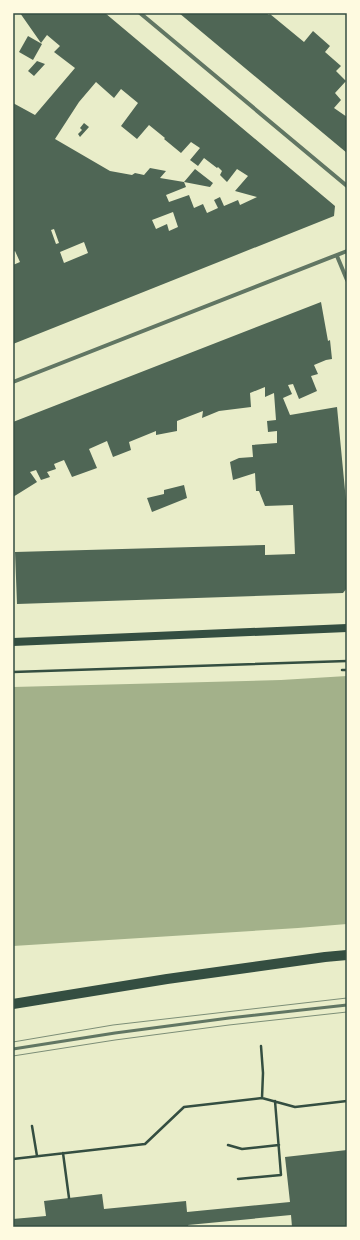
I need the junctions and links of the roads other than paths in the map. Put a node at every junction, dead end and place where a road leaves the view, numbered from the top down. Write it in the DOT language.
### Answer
graph roads {
  1 [pos="140,13"];
  2 [pos="347,186"];
  3 [pos="347,252"];
  4 [pos="337,256"];
  5 [pos="347,280"];
  6 [pos="13,382"];
  7 [pos="347,628"];
  8 [pos="13,642"];
  9 [pos="347,955"];
  10 [pos="13,1004"];
  11 [pos="347,1005"];
  12 [pos="13,1049"];
  1 -- 2 [label="street"];
  3 -- 4 [label="street"];
  4 -- 5 [label="street"];
  4 -- 6 [label="street"];
  7 -- 8 [label="main road"];
  9 -- 10 [label="main road"];
  11 -- 12 [label="lane"];
}
